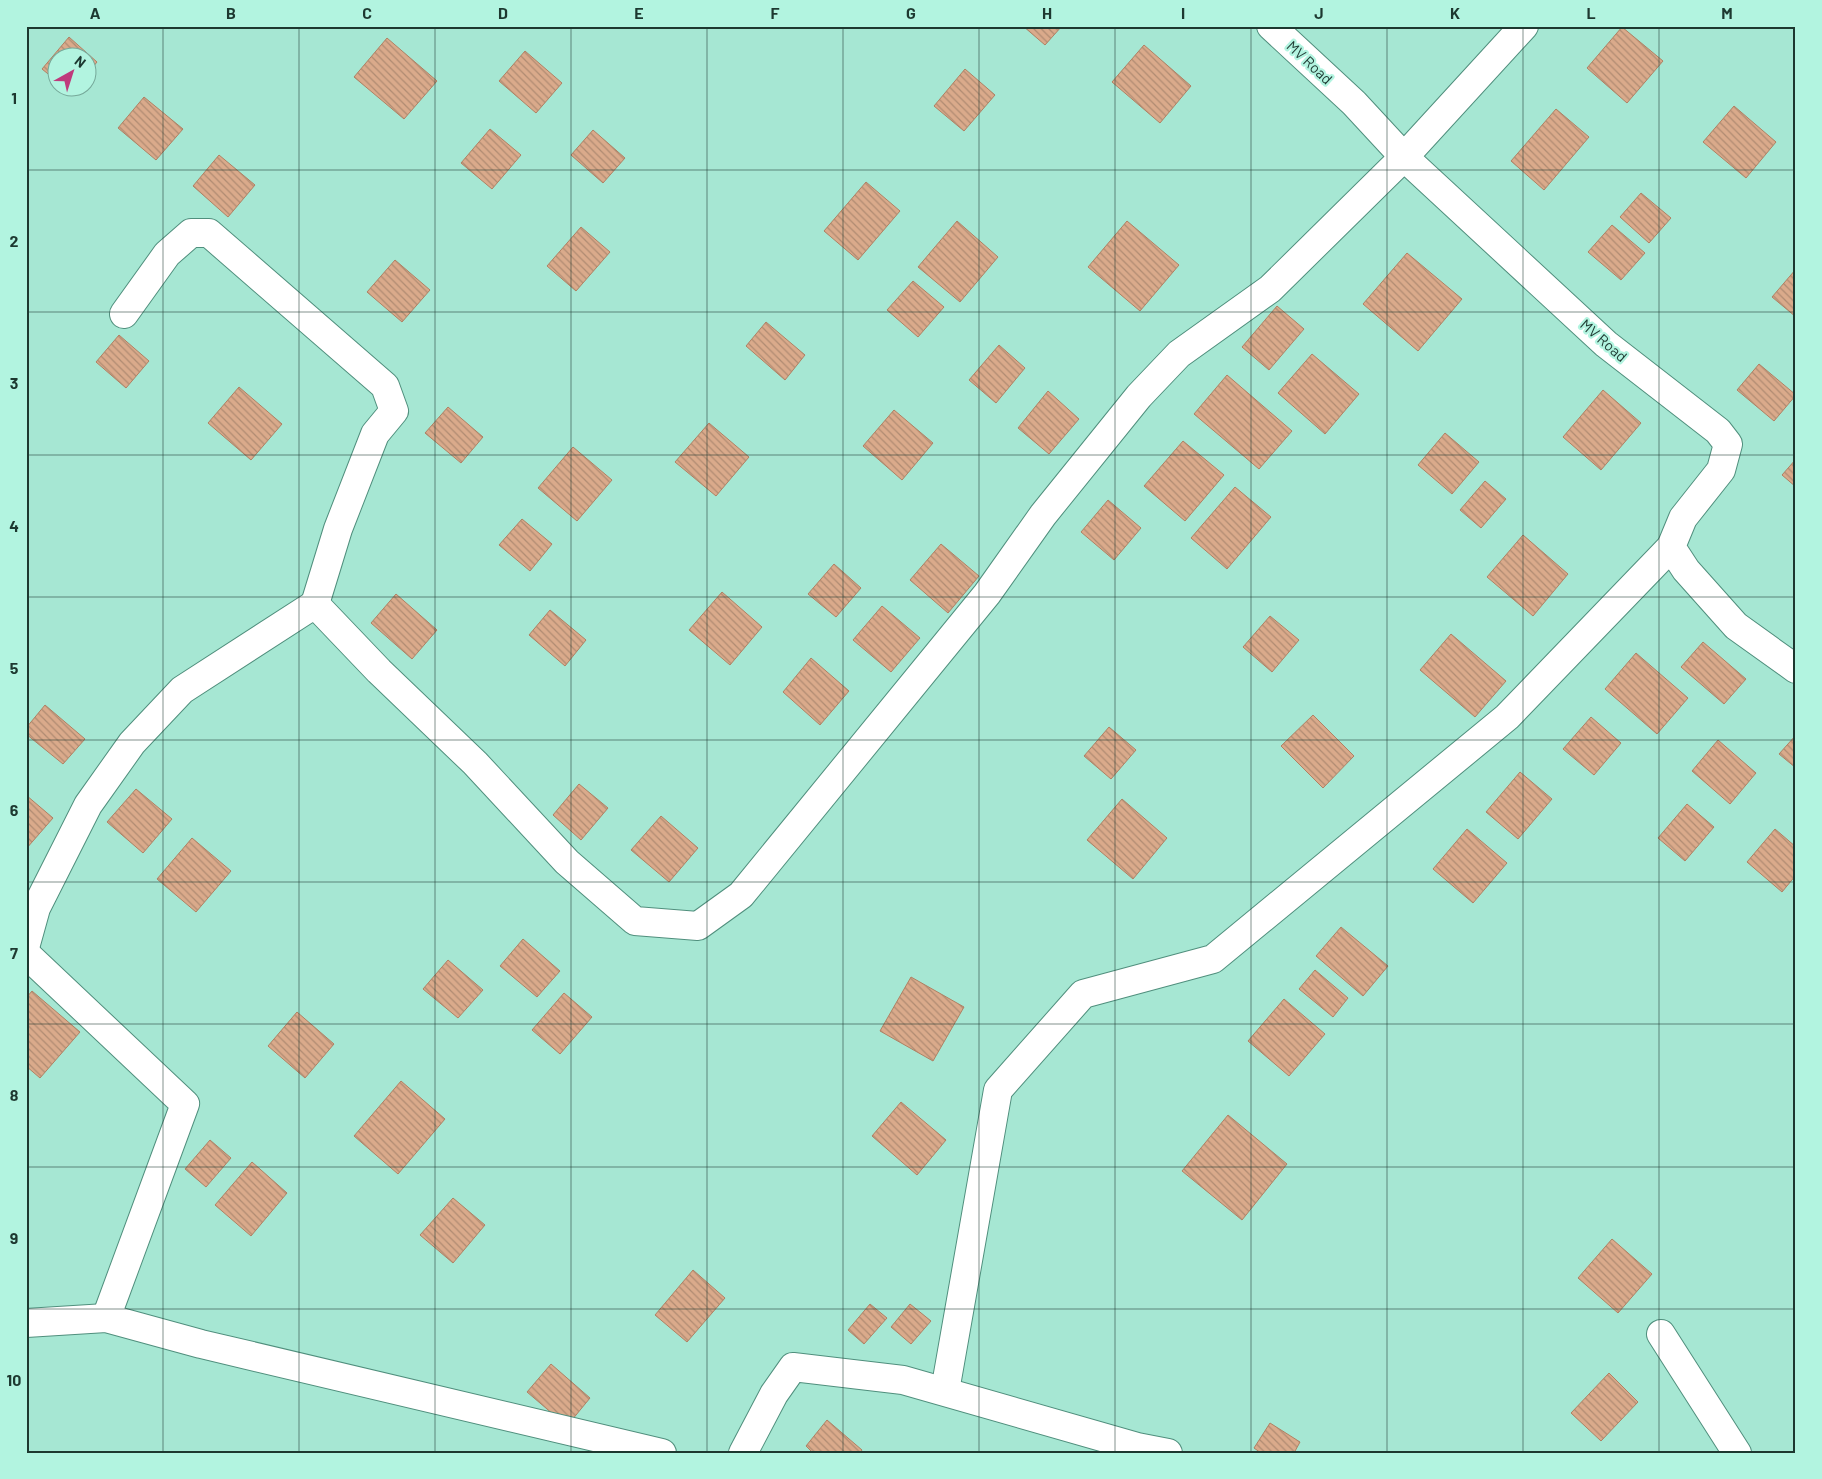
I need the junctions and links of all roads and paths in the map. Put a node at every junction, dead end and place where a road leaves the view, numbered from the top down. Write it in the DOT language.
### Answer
graph roads {
  1 [pos="1271,26"];
  2 [pos="1524,26"];
  3 [pos="1404,157"];
  4 [pos="124,314"];
  5 [pos="1671,547"];
  6 [pos="315,604"];
  7 [pos="1796,669"];
  8 [pos="26,944"];
  9 [pos="26,954"];
  10 [pos="106,1318"];
  11 [pos="26,1323"];
  12 [pos="1660,1334"];
  13 [pos="945,1392"];
  14 [pos="662,1453"];
  15 [pos="742,1453"];
  16 [pos="1168,1453"];
  17 [pos="1736,1453"];
  1 -- 3 [label="street, MV Road"];
  2 -- 3 [label="street"];
  3 -- 5 [label="street, MV Road"];
  3 -- 6 [label="street"];
  4 -- 6 [label="street"];
  5 -- 7 [label="street"];
  5 -- 13 [label="street"];
  6 -- 8 [label="street"];
  9 -- 10 [label="street"];
  10 -- 11 [label="street"];
  10 -- 14 [label="street"];
  12 -- 17 [label="street"];
  13 -- 15 [label="street"];
  13 -- 16 [label="street"];
}
